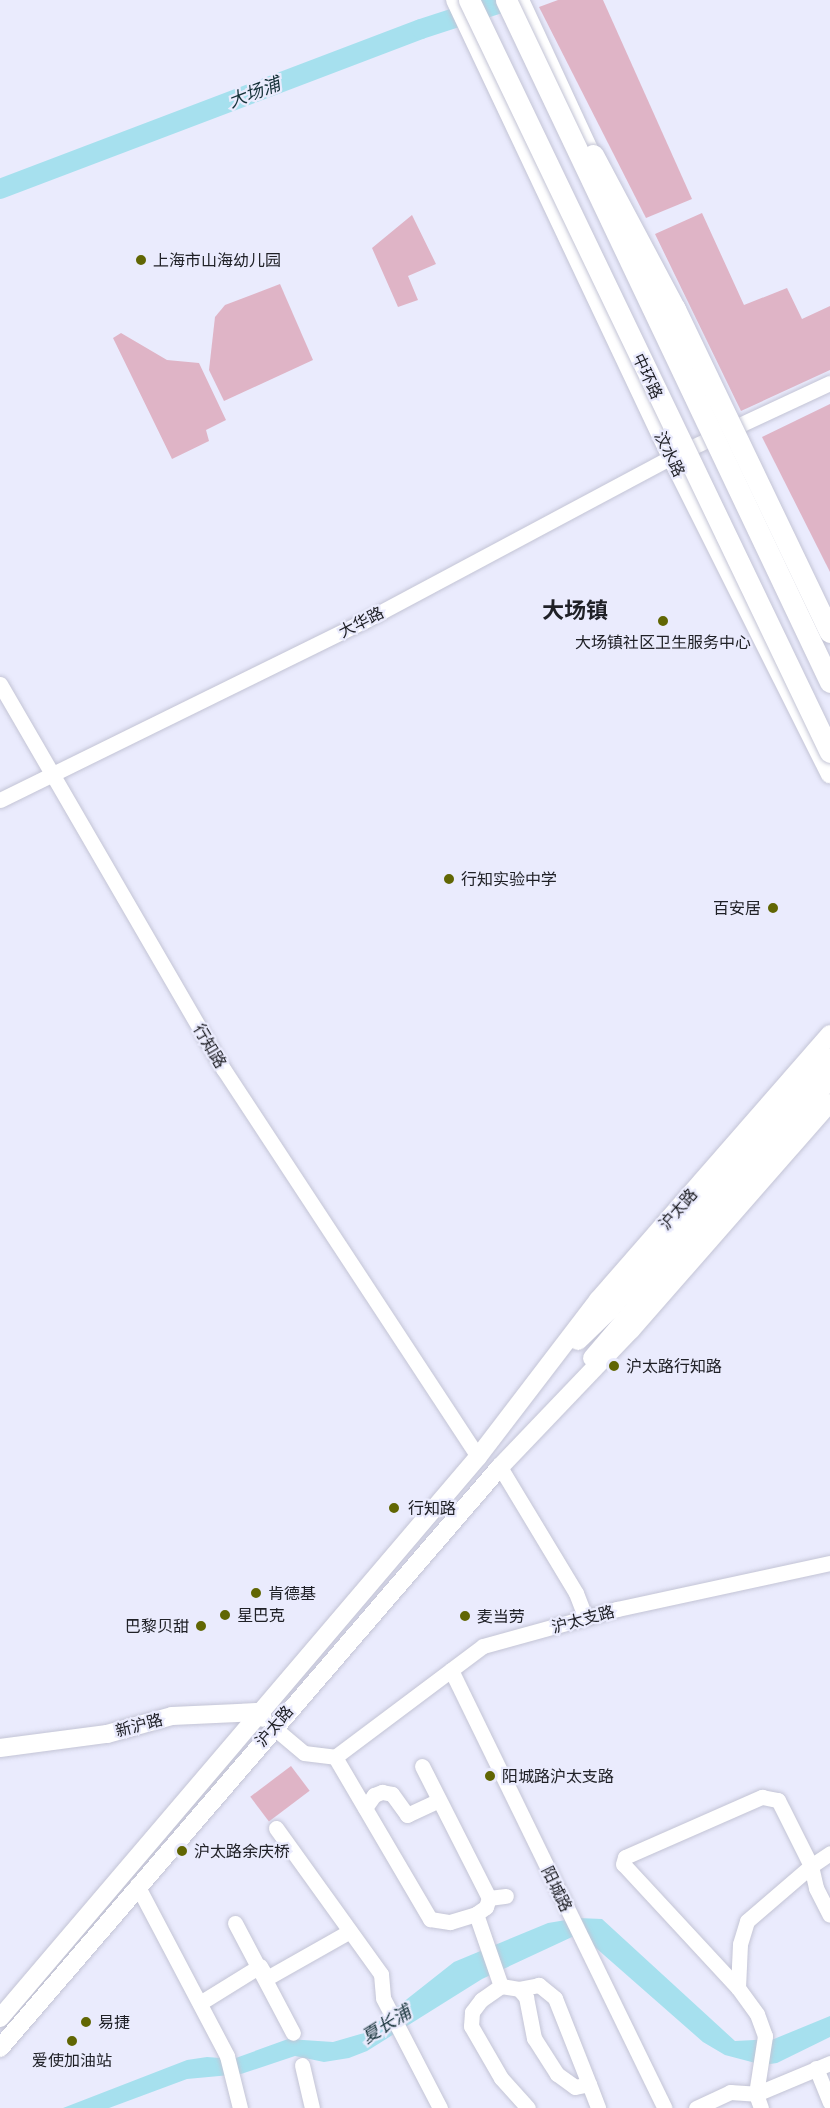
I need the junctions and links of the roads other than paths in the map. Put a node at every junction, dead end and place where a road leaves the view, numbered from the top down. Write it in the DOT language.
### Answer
graph roads {
  1 [pos="455,0"];
  2 [pos="470,0"];
  3 [pos="513,5"];
  4 [pos="830,383"];
  5 [pos="718,434"];
  6 [pos="670,457"];
  7 [pos="830,632"];
  8 [pos="830,668"];
  9 [pos="830,682"];
  10 [pos="0,684"];
  11 [pos="830,752"];
  12 [pos="830,774"];
  13 [pos="52,777"];
  14 [pos="0,800"];
  15 [pos="830,1034"];
  16 [pos="830,1057"];
  17 [pos="830,1079"];
  18 [pos="830,1103"];
  19 [pos="530,1387"];
  20 [pos="553,1410"];
  21 [pos="478,1456"];
  22 [pos="500,1467"];
  23 [pos="829,1565"];
  24 [pos="585,1617"];
  25 [pos="451,1670"];
  26 [pos="257,1713"];
  27 [pos="273,1727"];
  28 [pos="0,1748"];
  29 [pos="335,1757"];
  30 [pos="422,1766"];
  31 [pos="439,1800"];
  32 [pos="365,1808"];
  33 [pos="276,1827"];
  34 [pos="830,1853"];
  35 [pos="811,1866"];
  36 [pos="137,1885"];
  37 [pos="506,1896"];
  38 [pos="489,1898"];
  39 [pos="476,1914"];
  40 [pos="830,1916"];
  41 [pos="236,1923"];
  42 [pos="350,1931"];
  43 [pos="263,1972"];
  44 [pos="500,1981"];
  45 [pos="738,1988"];
  46 [pos="519,1989"];
  47 [pos="200,2003"];
  48 [pos="0,2018"];
  49 [pos="293,2033"];
  50 [pos="0,2048"];
  51 [pos="302,2064"];
  52 [pos="823,2066"];
  53 [pos="589,2084"];
  54 [pos="758,2101"];
  55 [pos="830,2102"];
  56 [pos="240,2108"];
  57 [pos="312,2108"];
  58 [pos="440,2108"];
  59 [pos="528,2108"];
  60 [pos="598,2108"];
  61 [pos="664,2108"];
  62 [pos="696,2108"];
  1 -- 6 [label="main road, 汶水路"];
  2 -- 11 [label="highway, 中环路, bridge"];
  3 -- 5 [label="main road"];
  3 -- 7 [label="highway, bridge"];
  3 -- 9 [label="highway, 中环路, bridge"];
  4 -- 5 [label="street, 大华路"];
  5 -- 6 [label="street, 大华路"];
  5 -- 8 [label="main road"];
  6 -- 12 [label="main road, 汶水路"];
  6 -- 13 [label="street, 大华路"];
  10 -- 13 [label="street, 行知路"];
  13 -- 14 [label="street, 大华路"];
  13 -- 21 [label="street, 行知路"];
  15 -- 19 [label="main road, 沪太路"];
  16 -- 19 [label="main road, 沪太路"];
  17 -- 20 [label="main road, 沪太路"];
  18 -- 20 [label="main road, 沪太路"];
  19 -- 21 [label="main road, 沪太路"];
  20 -- 22 [label="main road, 沪太路"];
  21 -- 26 [label="main road, 沪太路"];
  22 -- 24 [label="street"];
  22 -- 27 [label="main road, 沪太路"];
  23 -- 24 [label="street, 沪太支路"];
  24 -- 25 [label="street, 沪太支路"];
  25 -- 29 [label="street, 沪太支路"];
  25 -- 61 [label="street, 阳城路"];
  26 -- 27 [label="main road"];
  26 -- 28 [label="main road, 新沪路"];
  26 -- 48 [label="main road, 沪太路"];
  27 -- 29 [label="street"];
  27 -- 36 [label="main road, 沪太路"];
  29 -- 32 [label="street"];
  30 -- 31 [label="street"];
  31 -- 32 [label="street"];
  31 -- 38 [label="street"];
  32 -- 39 [label="street"];
  33 -- 42 [label="street"];
  34 -- 35 [label="street"];
  35 -- 40 [label="street"];
  35 -- 45 [label="street"];
  35 -- 45 [label="street"];
  36 -- 47 [label="street"];
  36 -- 50 [label="main road, 沪太路"];
  37 -- 38 [label="street"];
  38 -- 39 [label="street"];
  39 -- 44 [label="street"];
  41 -- 43 [label="street"];
  42 -- 43 [label="street"];
  42 -- 58 [label="street"];
  43 -- 47 [label="street"];
  43 -- 49 [label="street"];
  44 -- 46 [label="street"];
  44 -- 59 [label="street"];
  45 -- 54 [label="street"];
  46 -- 53 [label="street"];
  46 -- 53 [label="street"];
  47 -- 56 [label="street"];
  51 -- 57 [label="street"];
  52 -- 54 [label="street"];
  52 -- 55 [label="street"];
  53 -- 60 [label="street"];
  54 -- 62 [label="street"];
}
